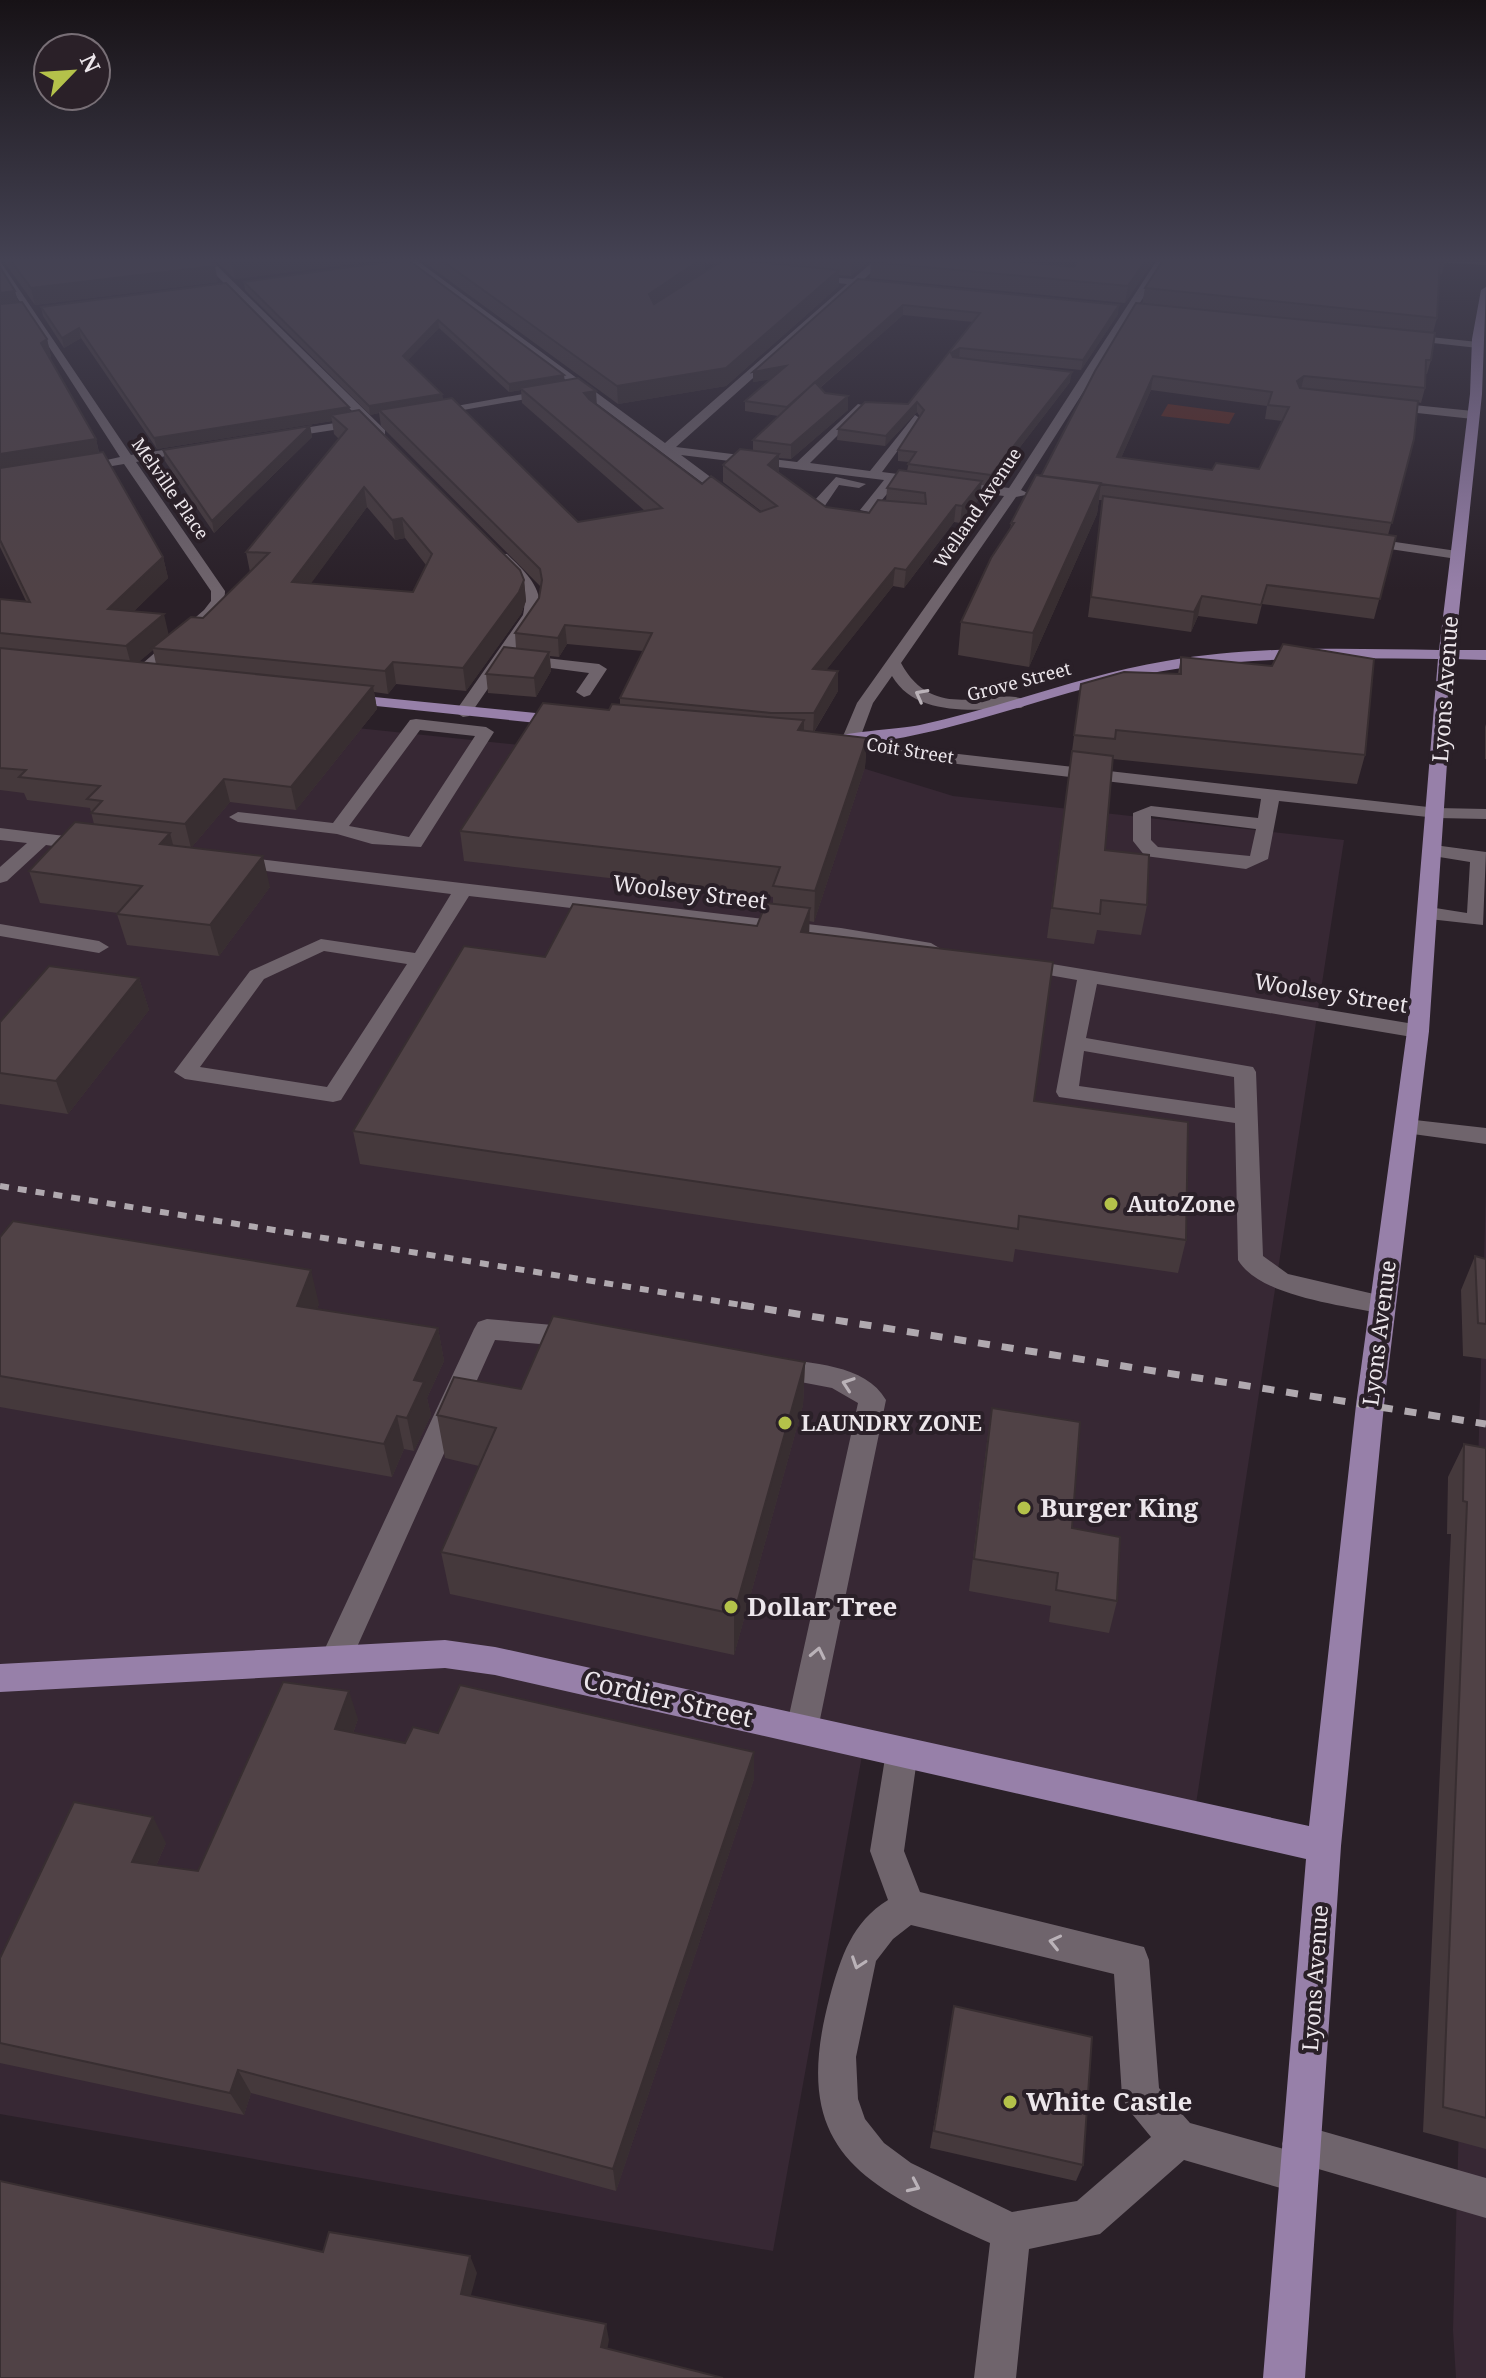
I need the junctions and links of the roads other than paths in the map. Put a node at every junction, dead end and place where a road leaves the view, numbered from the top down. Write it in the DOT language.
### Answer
graph roads {
  1 [pos="68,368"];
  2 [pos="317,368"];
  3 [pos="556,368"];
  4 [pos="758,368"];
  5 [pos="1092,368"];
  6 [pos="1479,368"];
  7 [pos="1070,376"];
  8 [pos="1086,377"];
  9 [pos="581,387"];
  10 [pos="1481,394"];
  11 [pos="1370,405"];
  12 [pos="858,408"];
  13 [pos="415,414"];
  14 [pos="1473,415"];
  15 [pos="385,419"];
  16 [pos="915,419"];
  17 [pos="370,421"];
  18 [pos="261,439"];
  19 [pos="391,444"];
  20 [pos="216,446"];
  21 [pos="666,449"];
  22 [pos="128,460"];
  23 [pos="800,466"];
  24 [pos="57,472"];
  25 [pos="873,475"];
  26 [pos="889,482"];
  27 [pos="1012,493"];
  28 [pos="1043,497"];
  29 [pos="819,504"];
  30 [pos="742,505"];
  31 [pos="918,516"];
  32 [pos="1353,540"];
  33 [pos="489,544"];
  34 [pos="1457,555"];
  35 [pos="1446,655"];
  36 [pos="1486,655"];
  37 [pos="501,658"];
  38 [pos="892,662"];
  39 [pos="128,676"];
  40 [pos="166,680"];
  41 [pos="584,692"];
  42 [pos="323,697"];
  43 [pos="1021,703"];
  44 [pos="463,712"];
  45 [pos="587,723"];
  46 [pos="811,741"];
  47 [pos="850,741"];
  48 [pos="1271,795"];
  49 [pos="1437,813"];
  50 [pos="1486,814"];
  51 [pos="238,817"];
  52 [pos="1264,824"];
  53 [pos="338,829"];
  54 [pos="0,834"];
  55 [pos="372,838"];
  56 [pos="42,839"];
  57 [pos="102,846"];
  58 [pos="1434,851"];
  59 [pos="1483,857"];
  60 [pos="208,859"];
  61 [pos="345,875"];
  62 [pos="0,877"];
  63 [pos="463,889"];
  64 [pos="1429,913"];
  65 [pos="1481,922"];
  66 [pos="0,930"];
  67 [pos="99,947"];
  68 [pos="949,952"];
  69 [pos="419,960"];
  70 [pos="995,960"];
  71 [pos="1088,976"];
  72 [pos="1418,1031"];
  73 [pos="1074,1043"];
  74 [pos="1246,1117"];
  75 [pos="1406,1127"];
  76 [pos="1486,1136"];
  77 [pos="1382,1305"];
  78 [pos="605,1342"];
  79 [pos="745,1363"];
  80 [pos="337,1657"];
  81 [pos="0,1678"];
  82 [pos="802,1729"];
  83 [pos="902,1752"];
  84 [pos="1324,1846"];
  85 [pos="908,1907"];
  86 [pos="1178,2139"];
  87 [pos="1299,2159"];
  88 [pos="1486,2198"];
  89 [pos="1011,2232"];
  90 [pos="995,2378"];
  91 [pos="1284,2378"];
  1 -- 22 [label="street, Melville Place"];
  2 -- 17 [label="street"];
  3 -- 9 [label="street"];
  4 -- 21 [label="street"];
  5 -- 8 [label="street, Welland Avenue"];
  6 -- 10 [label="main road, Lyons Avenue"];
  7 -- 8 [label="street"];
  8 -- 27 [label="street, Welland Avenue"];
  9 -- 13 [label="street"];
  9 -- 21 [label="street"];
  10 -- 14 [label="main road, Lyons Avenue"];
  11 -- 14 [label="street"];
  12 -- 23 [label="street"];
  14 -- 34 [label="main road, Lyons Avenue"];
  15 -- 17 [label="street"];
  16 -- 25 [label="street"];
  17 -- 18 [label="street"];
  17 -- 19 [label="street"];
  20 -- 22 [label="street"];
  21 -- 23 [label="street"];
  21 -- 30 [label="street"];
  22 -- 24 [label="street"];
  22 -- 39 [label="street, Melville Place"];
  23 -- 25 [label="street"];
  25 -- 26 [label="street"];
  26 -- 27 [label="street"];
  26 -- 29 [label="street"];
  26 -- 31 [label="street"];
  27 -- 28 [label="street"];
  27 -- 38 [label="street, Welland Avenue"];
  32 -- 34 [label="street"];
  33 -- 37 [label="street"];
  34 -- 35 [label="main road, Lyons Avenue"];
  35 -- 36 [label="main road, Grove Street"];
  35 -- 43 [label="main road, Grove Street"];
  35 -- 49 [label="main road, Lyons Avenue"];
  37 -- 41 [label="street"];
  37 -- 44 [label="street"];
  43 -- 38 [label="street, one-way"];
  38 -- 47 [label="street, Welland Avenue"];
  39 -- 40 [label="main road"];
  42 -- 44 [label="main road"];
  43 -- 47 [label="main road, Grove Street"];
  44 -- 45 [label="main road"];
  46 -- 47 [label="main road, Coit Street"];
  47 -- 48 [label="street, Coit Street"];
  48 -- 49 [label="street, Coit Street"];
  48 -- 52 [label="street"];
  49 -- 50 [label="street, Coit Street"];
  49 -- 58 [label="main road, Lyons Avenue"];
  51 -- 53 [label="street"];
  52 -- 52 [label="street"];
  53 -- 55 [label="street"];
  53 -- 55 [label="street"];
  54 -- 56 [label="street"];
  55 -- 61 [label="street"];
  56 -- 57 [label="street"];
  56 -- 62 [label="street"];
  58 -- 59 [label="street"];
  58 -- 64 [label="main road, Lyons Avenue"];
  59 -- 65 [label="street"];
  60 -- 61 [label="street, Woolsey Street"];
  61 -- 63 [label="street, Woolsey Street"];
  63 -- 68 [label="street, Woolsey Street"];
  63 -- 69 [label="street"];
  64 -- 65 [label="street"];
  64 -- 72 [label="main road, Lyons Avenue"];
  66 -- 67 [label="street"];
  69 -- 69 [label="street"];
  70 -- 71 [label="street, Woolsey Street"];
  71 -- 72 [label="street, Woolsey Street"];
  71 -- 73 [label="street"];
  72 -- 75 [label="main road, Lyons Avenue"];
  73 -- 74 [label="street"];
  73 -- 74 [label="street"];
  74 -- 77 [label="street"];
  75 -- 76 [label="street"];
  75 -- 77 [label="main road, Lyons Avenue"];
  77 -- 84 [label="main road, Lyons Avenue"];
  78 -- 80 [label="street"];
  82 -- 79 [label="street, one-way"];
  80 -- 81 [label="main road, Cordier Street"];
  80 -- 82 [label="main road, Cordier Street"];
  82 -- 83 [label="main road, Cordier Street"];
  83 -- 84 [label="main road, Cordier Street"];
  83 -- 85 [label="street"];
  84 -- 87 [label="main road, Lyons Avenue"];
  86 -- 85 [label="street, one-way"];
  85 -- 89 [label="street, one-way"];
  86 -- 87 [label="street"];
  86 -- 89 [label="street"];
  87 -- 88 [label="street"];
  87 -- 91 [label="main road, Lyons Avenue"];
  89 -- 90 [label="street"];
}
